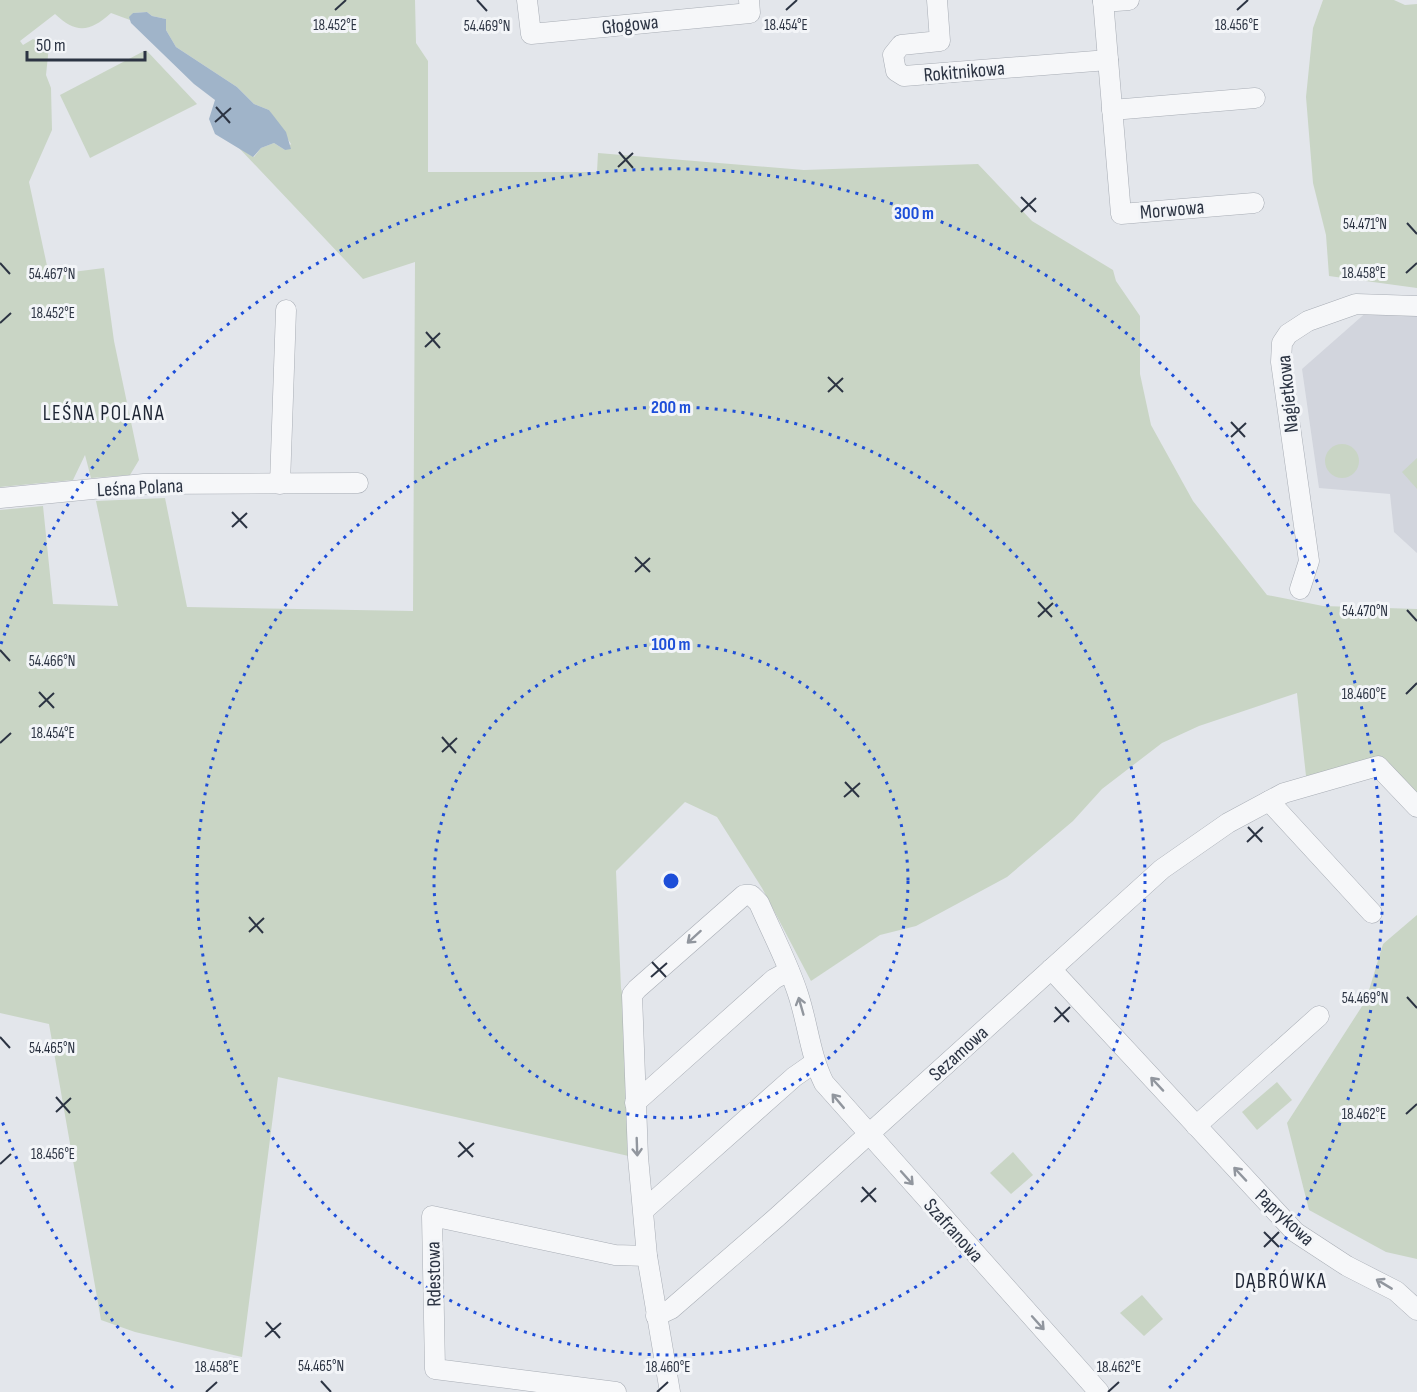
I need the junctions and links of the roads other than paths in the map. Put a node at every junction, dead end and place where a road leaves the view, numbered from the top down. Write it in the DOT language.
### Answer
graph roads {
  1 [pos="527,0"];
  2 [pos="749,0"];
  3 [pos="937,0"];
  4 [pos="1129,0"];
  5 [pos="1103,1"];
  6 [pos="1108,60"];
  7 [pos="1255,98"];
  8 [pos="1112,110"];
  9 [pos="1254,202"];
  10 [pos="1417,306"];
  11 [pos="286,310"];
  12 [pos="358,483"];
  13 [pos="280,484"];
  14 [pos="0,498"];
  15 [pos="1300,589"];
  16 [pos="1269,801"];
  17 [pos="1417,807"];
  18 [pos="1372,913"];
  19 [pos="1051,969"];
  20 [pos="789,971"];
  21 [pos="1319,1016"];
  22 [pos="814,1063"];
  23 [pos="635,1104"];
  24 [pos="1197,1126"];
  25 [pos="868,1135"];
  26 [pos="644,1210"];
  27 [pos="646,1256"];
  28 [pos="1417,1310"];
  29 [pos="656,1316"];
  30 [pos="616,1392"];
  31 [pos="670,1392"];
  32 [pos="1099,1392"];
  1 -- 2 [label="street, Głogowa"];
  3 -- 6 [label="street, Rokitnikowa"];
  4 -- 5 [label="street, Morwowa"];
  5 -- 6 [label="street, Morwowa"];
  6 -- 8 [label="street, Morwowa"];
  7 -- 8 [label="street"];
  8 -- 9 [label="street, Morwowa"];
  10 -- 15 [label="street, Nagietkowa"];
  11 -- 13 [label="street"];
  12 -- 13 [label="street, Leśna Polana"];
  13 -- 14 [label="street, Leśna Polana"];
  16 -- 17 [label="street, Sezamowa"];
  16 -- 18 [label="street"];
  16 -- 19 [label="street, Sezamowa"];
  24 -- 19 [label="street, Paprykowa, one-way"];
  19 -- 25 [label="street, Sezamowa"];
  22 -- 20 [label="street, Szafranowa, one-way"];
  20 -- 23 [label="street"];
  20 -- 23 [label="street, Szafranowa, one-way"];
  21 -- 24 [label="street"];
  25 -- 22 [label="street, Szafranowa, one-way"];
  22 -- 26 [label="street"];
  23 -- 26 [label="street, Szafranowa, one-way"];
  28 -- 24 [label="street, Paprykowa, one-way"];
  25 -- 29 [label="street, Sezamowa"];
  25 -- 32 [label="street, Szafranowa, one-way"];
  26 -- 27 [label="street, Szafranowa"];
  27 -- 29 [label="street, Szafranowa"];
  27 -- 30 [label="street, Rdestowa"];
  29 -- 31 [label="street, Szafranowa"];
}
